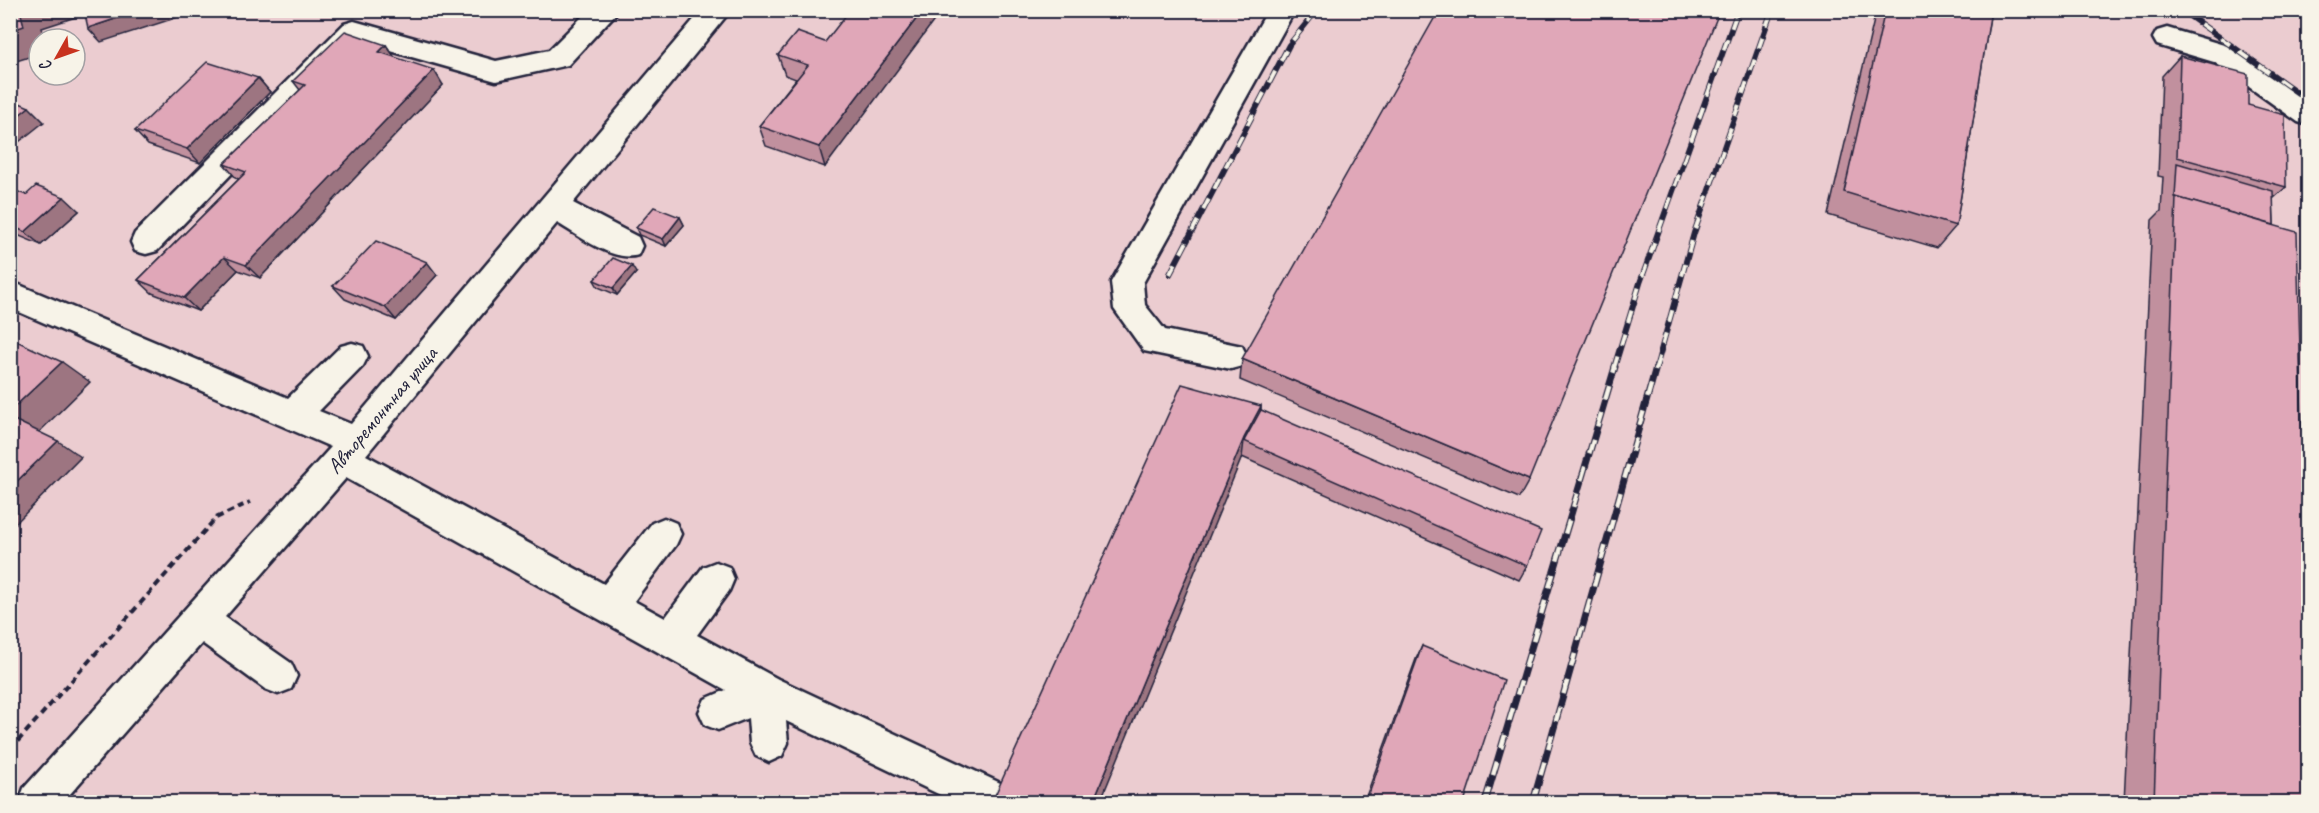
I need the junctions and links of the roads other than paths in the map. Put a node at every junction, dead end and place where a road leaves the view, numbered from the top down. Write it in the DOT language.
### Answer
graph roads {
  1 [pos="606,10"];
  2 [pos="718,10"];
  3 [pos="1282,10"];
  4 [pos="2167,38"];
  5 [pos="2308,116"];
  6 [pos="554,207"];
  7 [pos="147,242"];
  8 [pos="627,246"];
  9 [pos="10,294"];
  10 [pos="352,356"];
  11 [pos="1231,356"];
  12 [pos="293,415"];
  13 [pos="349,450"];
  14 [pos="664,534"];
  15 [pos="716,579"];
  16 [pos="609,606"];
  17 [pos="200,621"];
  18 [pos="671,640"];
  19 [pos="278,676"];
  20 [pos="765,692"];
  21 [pos="718,712"];
  22 [pos="769,743"];
  23 [pos="49,799"];
  24 [pos="997,802"];
  1 -- 7 [label="street"];
  2 -- 6 [label="street, Авторемонтная улица"];
  3 -- 11 [label="street"];
  4 -- 5 [label="street"];
  6 -- 8 [label="street"];
  6 -- 13 [label="street, Авторемонтная улица"];
  9 -- 12 [label="street"];
  10 -- 12 [label="street"];
  12 -- 13 [label="street"];
  13 -- 16 [label="street"];
  13 -- 17 [label="street, Авторемонтная улица"];
  14 -- 16 [label="street"];
  15 -- 18 [label="street"];
  16 -- 18 [label="street"];
  17 -- 19 [label="street"];
  17 -- 23 [label="street, Авторемонтная улица"];
  18 -- 20 [label="street"];
  20 -- 21 [label="street"];
  20 -- 22 [label="street"];
  20 -- 24 [label="street"];
}
